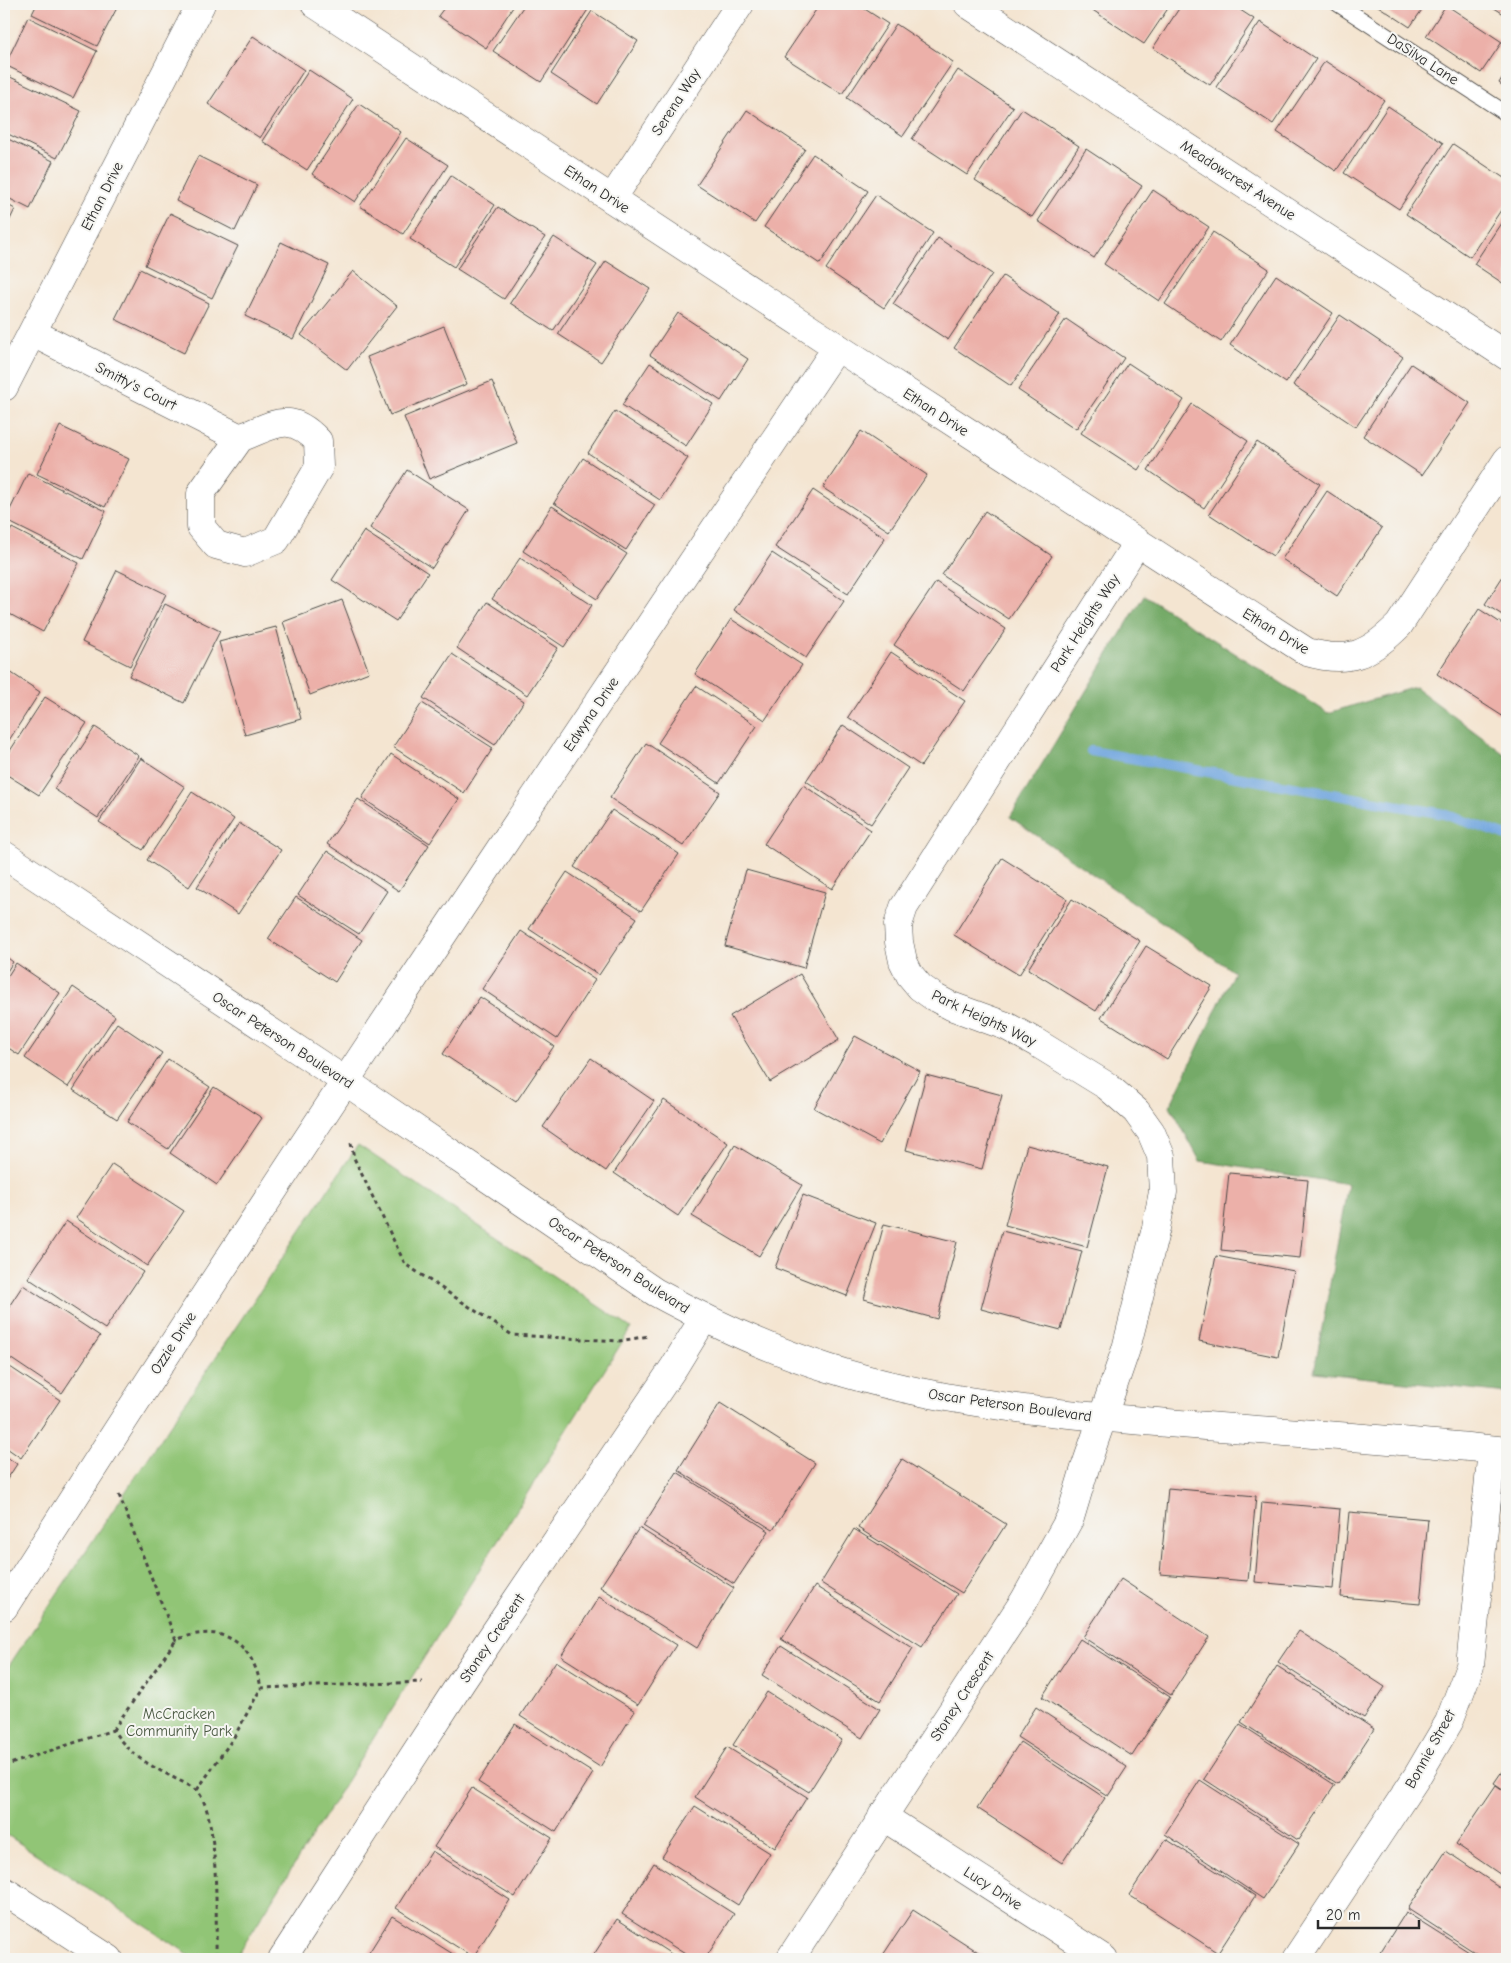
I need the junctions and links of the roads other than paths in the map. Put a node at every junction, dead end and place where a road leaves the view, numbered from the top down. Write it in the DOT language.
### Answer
graph roads {
  1 [pos="201,4"];
  2 [pos="314,4"];
  3 [pos="740,4"];
  4 [pos="968,4"];
  5 [pos="1338,4"];
  6 [pos="1507,114"];
  7 [pos="612,199"];
  8 [pos="33,334"];
  9 [pos="837,348"];
  10 [pos="1507,356"];
  11 [pos="4,388"];
  12 [pos="240,438"];
  13 [pos="1507,460"];
  14 [pos="1137,543"];
  15 [pos="4,855"];
  16 [pos="345,1081"];
  17 [pos="704,1318"];
  18 [pos="1104,1417"];
  19 [pos="1500,1451"];
  20 [pos="4,1607"];
  21 [pos="882,1816"];
  22 [pos="4,1891"];
  23 [pos="109,1959"];
  24 [pos="282,1959"];
  25 [pos="790,1959"];
  26 [pos="1104,1959"];
  27 [pos="1296,1959"];
  1 -- 8 [label="street, Ethan Drive"];
  2 -- 7 [label="street, Ethan Drive"];
  3 -- 7 [label="street, Serena Way"];
  4 -- 10 [label="street, Meadowcrest Avenue"];
  5 -- 6 [label="lane, DaSilva Lane"];
  7 -- 9 [label="street, Ethan Drive"];
  8 -- 11 [label="street, Ethan Drive"];
  8 -- 12 [label="street, Smitty's Court"];
  9 -- 14 [label="street, Ethan Drive"];
  9 -- 16 [label="street, Edwyna Drive"];
  12 -- 12 [label="street"];
  13 -- 14 [label="street, Ethan Drive"];
  14 -- 18 [label="street, Park Heights Way"];
  15 -- 16 [label="street, Oscar Peterson Boulevard"];
  16 -- 17 [label="street, Oscar Peterson Boulevard"];
  16 -- 20 [label="street, Ozzie Drive"];
  17 -- 18 [label="street, Oscar Peterson Boulevard"];
  17 -- 24 [label="street, Stoney Crescent"];
  18 -- 19 [label="street, Oscar Peterson Boulevard"];
  18 -- 21 [label="street, Stoney Crescent"];
  19 -- 27 [label="street, Bonnie Street"];
  21 -- 25 [label="street, Stoney Crescent"];
  21 -- 26 [label="street, Lucy Drive"];
  22 -- 23 [label="street"];
}
